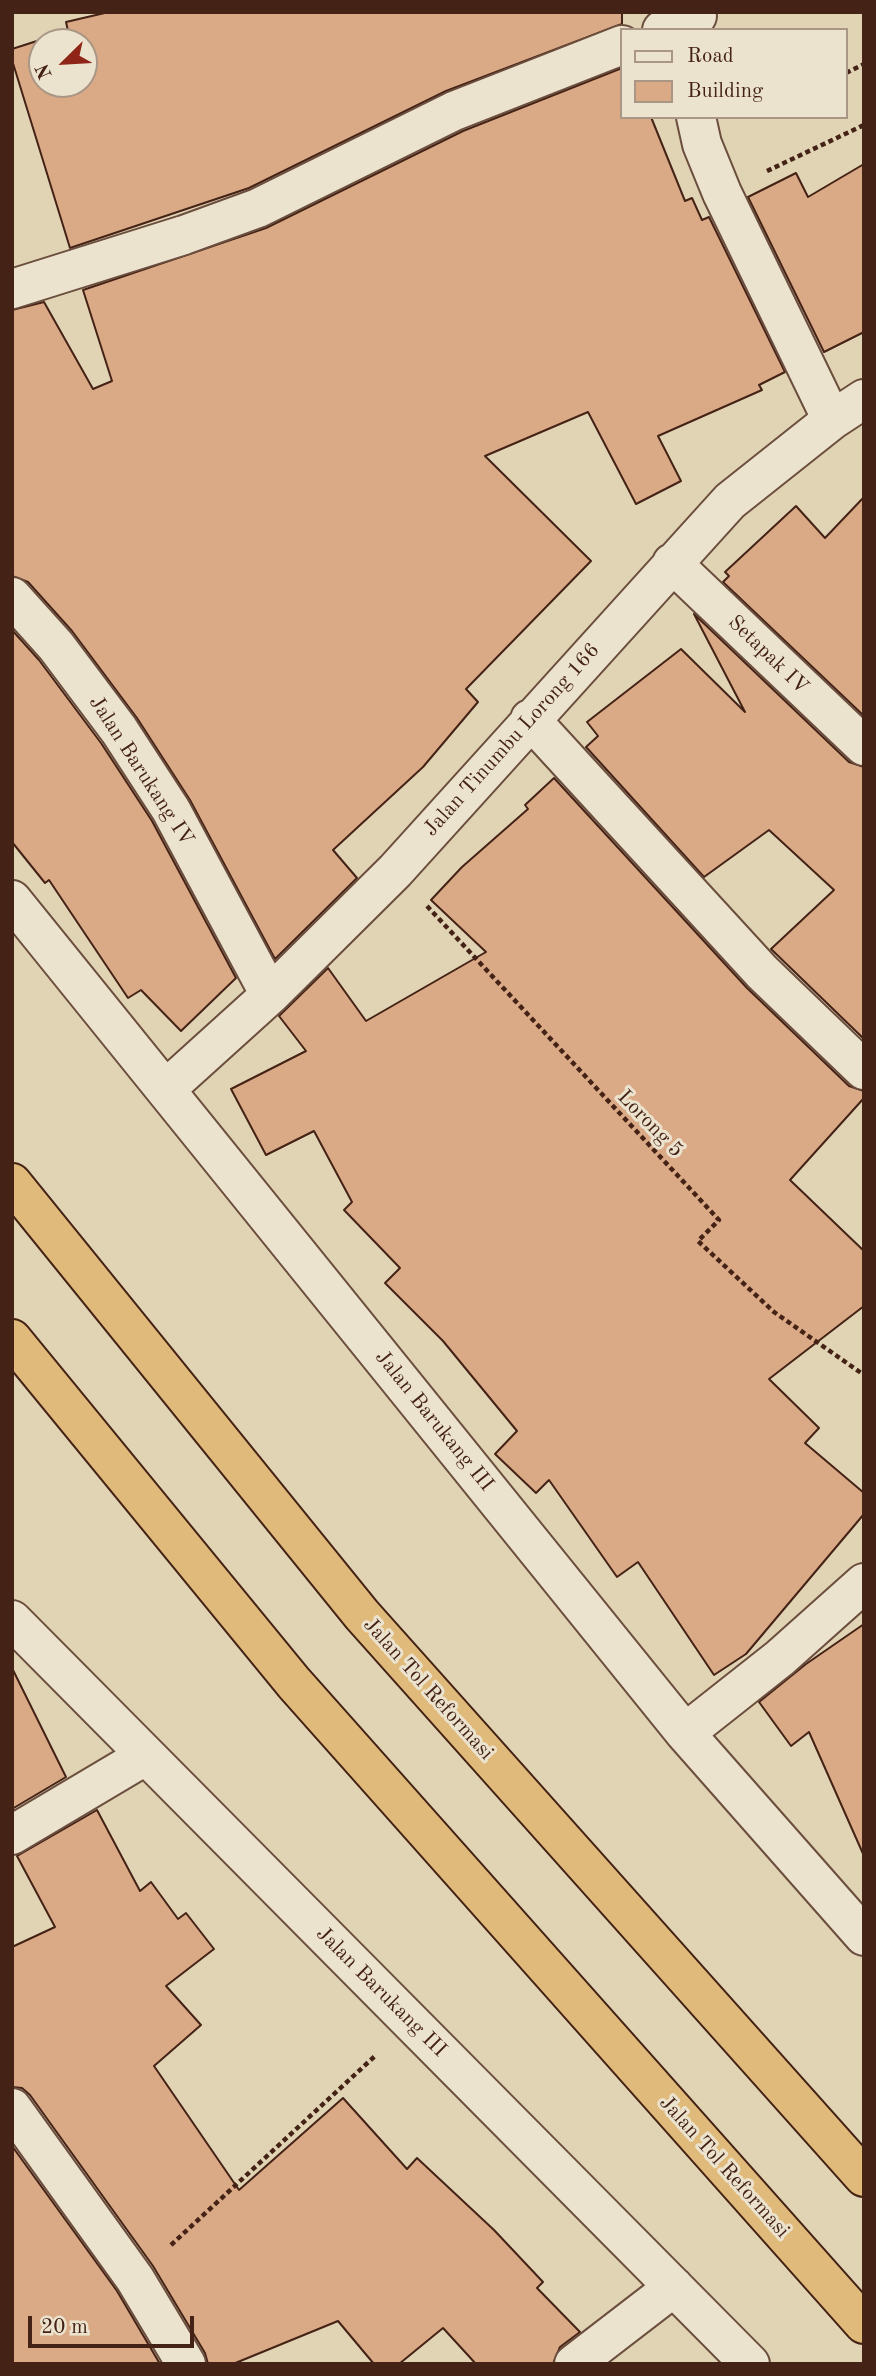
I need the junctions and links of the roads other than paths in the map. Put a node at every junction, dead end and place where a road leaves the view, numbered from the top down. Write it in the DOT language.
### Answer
graph roads {
  1 [pos="696,19"];
  2 [pos="668,28"];
  3 [pos="620,46"];
  4 [pos="696,119"];
  5 [pos="12,289"];
  6 [pos="864,399"];
  7 [pos="832,420"];
  8 [pos="672,563"];
  9 [pos="12,597"];
  10 [pos="530,719"];
  11 [pos="864,746"];
  12 [pos="12,900"];
  13 [pos="270,996"];
  14 [pos="864,1070"];
  15 [pos="166,1089"];
  16 [pos="12,1183"];
  17 [pos="12,1339"];
  18 [pos="864,1583"];
  19 [pos="14,1626"];
  20 [pos="685,1732"];
  21 [pos="145,1756"];
  22 [pos="12,1835"];
  23 [pos="864,1936"];
  24 [pos="12,2108"];
  25 [pos="864,2177"];
  26 [pos="674,2287"];
  27 [pos="860,2320"];
  28 [pos="186,2364"];
  29 [pos="574,2364"];
  30 [pos="750,2364"];
  1 -- 2 [label="street"];
  3 -- 5 [label="street"];
  4 -- 7 [label="street"];
  6 -- 7 [label="street, Jalan Tinumbu Lorong 166"];
  7 -- 8 [label="street, Jalan Tinumbu Lorong 166"];
  8 -- 10 [label="street, Jalan Tinumbu Lorong 166"];
  8 -- 11 [label="street, Setapak IV"];
  9 -- 13 [label="street, Jalan Barukang IV"];
  10 -- 13 [label="street, Jalan Tinumbu Lorong 166"];
  10 -- 14 [label="street"];
  12 -- 15 [label="street, Jalan Barukang III"];
  13 -- 15 [label="street, Jalan Tinumbu Lorong 166"];
  15 -- 20 [label="street, Jalan Barukang III"];
  16 -- 25 [label="highway, Jalan Tol Reformasi"];
  17 -- 27 [label="highway, Jalan Tol Reformasi"];
  18 -- 20 [label="street"];
  19 -- 21 [label="street, Jalan Barukang III"];
  20 -- 23 [label="street, Jalan Barukang III"];
  21 -- 22 [label="street"];
  21 -- 26 [label="street, Jalan Barukang III"];
  24 -- 28 [label="street"];
  26 -- 29 [label="street"];
  26 -- 30 [label="street, Jalan Barukang III"];
}
